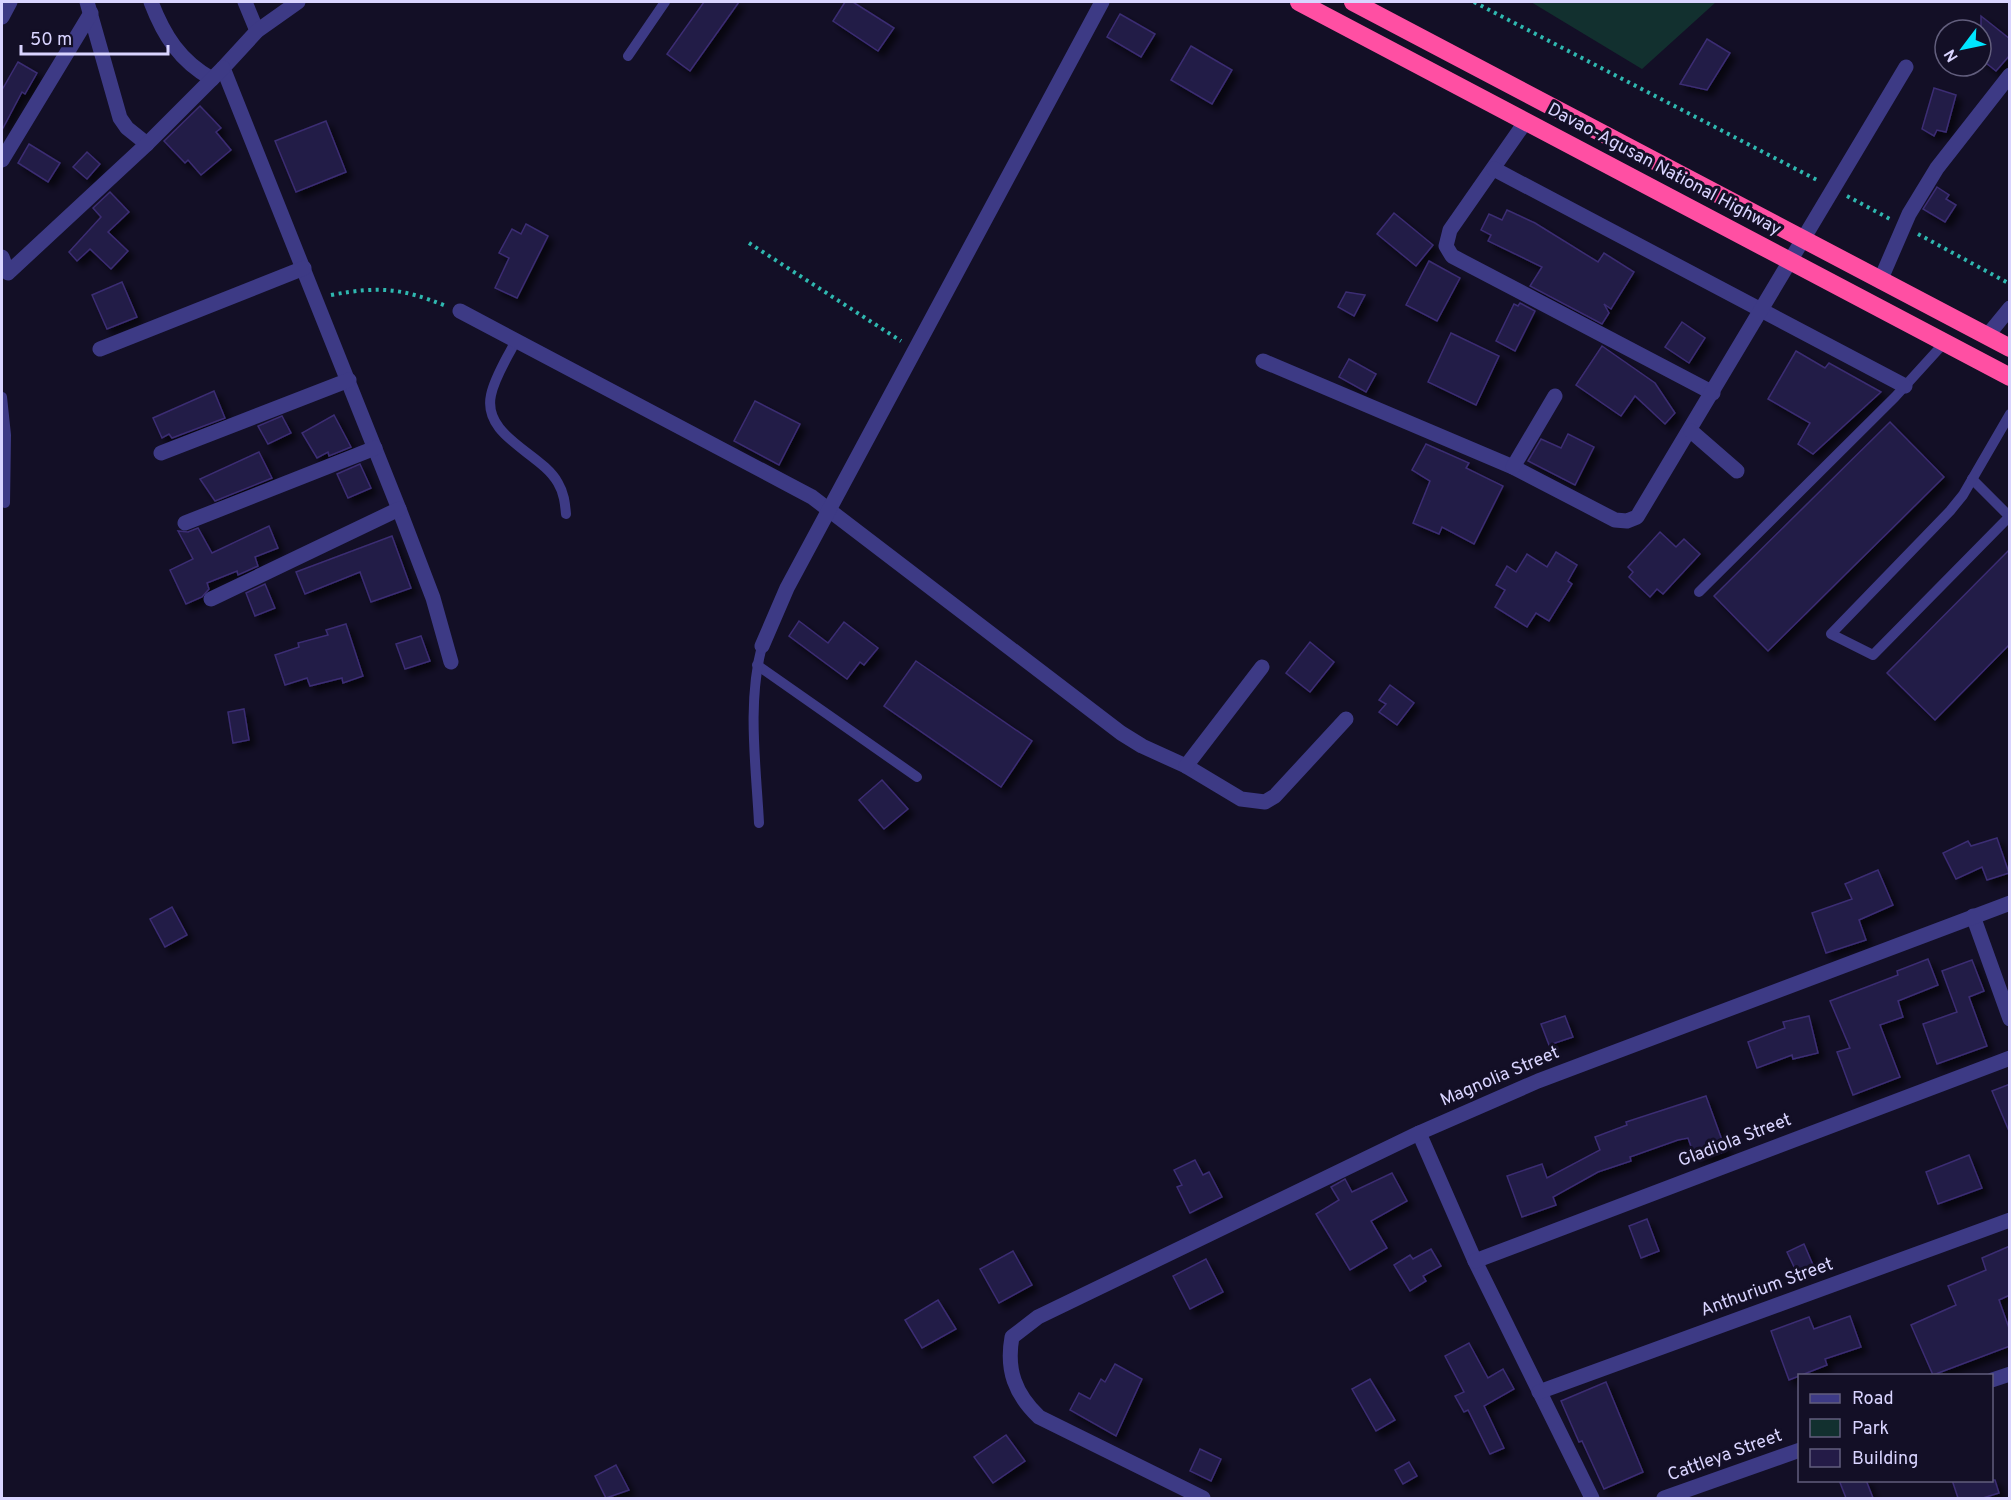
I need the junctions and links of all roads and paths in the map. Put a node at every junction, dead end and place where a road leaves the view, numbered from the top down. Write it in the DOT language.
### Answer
graph roads {
  1 [pos="10,2"];
  2 [pos="151,2"];
  3 [pos="245,2"];
  4 [pos="297,2"];
  5 [pos="665,2"];
  6 [pos="1102,2"];
  7 [pos="1299,2"];
  8 [pos="1353,2"];
  9 [pos="1474,2"];
  10 [pos="89,8"];
  11 [pos="2,17"];
  12 [pos="257,31"];
  13 [pos="628,56"];
  14 [pos="1906,68"];
  15 [pos="217,73"];
  16 [pos="2010,75"];
  17 [pos="1526,121"];
  18 [pos="147,144"];
  19 [pos="2,160"];
  20 [pos="1494,169"];
  21 [pos="1834,189"];
  22 [pos="1904,226"];
  23 [pos="1803,241"];
  24 [pos="749,243"];
  25 [pos="2,257"];
  26 [pos="1791,261"];
  27 [pos="304,268"];
  28 [pos="5,277"];
  29 [pos="1880,281"];
  30 [pos="2010,284"];
  31 [pos="316,298"];
  32 [pos="2010,308"];
  33 [pos="1763,309"];
  34 [pos="460,311"];
  35 [pos="1987,336"];
  36 [pos="516,340"];
  37 [pos="1944,342"];
  38 [pos="2010,348"];
  39 [pos="100,349"];
  40 [pos="914,350"];
  41 [pos="1263,361"];
  42 [pos="2010,377"];
  43 [pos="349,380"];
  44 [pos="1905,386"];
  45 [pos="1713,393"];
  46 [pos="1555,396"];
  47 [pos="2,398"];
  48 [pos="2010,414"];
  49 [pos="1691,431"];
  50 [pos="375,448"];
  51 [pos="161,453"];
  52 [pos="1513,467"];
  53 [pos="1737,471"];
  54 [pos="1972,479"];
  55 [pos="5,502"];
  56 [pos="399,509"];
  57 [pos="829,509"];
  58 [pos="566,514"];
  59 [pos="2009,517"];
  60 [pos="185,523"];
  61 [pos="1699,592"];
  62 [pos="212,599"];
  63 [pos="762,646"];
  64 [pos="451,662"];
  65 [pos="756,665"];
  66 [pos="1262,667"];
  67 [pos="1346,719"];
  68 [pos="1186,766"];
  69 [pos="917,777"];
  70 [pos="759,823"];
  71 [pos="2010,903"];
  72 [pos="1973,916"];
  73 [pos="2010,1019"];
  74 [pos="2010,1058"];
  75 [pos="1419,1132"];
  76 [pos="2010,1220"];
  77 [pos="1475,1261"];
  78 [pos="2010,1374"];
  79 [pos="1993,1380"];
  80 [pos="1539,1392"];
  81 [pos="1798,1451"];
  82 [pos="1203,1498"];
  83 [pos="1592,1498"];
  84 [pos="1664,1498"];
  1 -- 11 [label="street"];
  2 -- 15 [label="street"];
  3 -- 12 [label="street"];
  4 -- 12 [label="street"];
  5 -- 13 [label="lane"];
  6 -- 40 [label="street"];
  7 -- 17 [label="highway, Davao-Agusan National Highway"];
  8 -- 23 [label="highway, Davao-Agusan National Highway"];
  9 -- 21 [label="path"];
  10 -- 18 [label="street"];
  10 -- 19 [label="street"];
  12 -- 15 [label="street"];
  14 -- 21 [label="street"];
  15 -- 18 [label="street"];
  15 -- 27 [label="street"];
  16 -- 22 [label="street"];
  17 -- 20 [label="street"];
  17 -- 26 [label="highway, Davao-Agusan National Highway"];
  18 -- 28 [label="street"];
  20 -- 33 [label="street"];
  20 -- 45 [label="street"];
  21 -- 22 [label="path"];
  21 -- 23 [label="street"];
  22 -- 29 [label="street"];
  22 -- 30 [label="path"];
  23 -- 26 [label="street"];
  23 -- 29 [label="highway, Davao-Agusan National Highway"];
  24 -- 40 [label="path"];
  25 -- 28 [label="street"];
  26 -- 33 [label="street"];
  26 -- 37 [label="highway, Davao-Agusan National Highway"];
  27 -- 31 [label="street"];
  27 -- 39 [label="street"];
  29 -- 35 [label="highway, Davao-Agusan National Highway"];
  31 -- 34 [label="path"];
  31 -- 43 [label="street"];
  32 -- 35 [label="street"];
  33 -- 44 [label="street"];
  33 -- 45 [label="street"];
  34 -- 36 [label="street"];
  35 -- 38 [label="highway, Davao-Agusan National Highway"];
  36 -- 57 [label="street"];
  36 -- 58 [label="lane"];
  37 -- 42 [label="highway, Davao-Agusan National Highway"];
  37 -- 44 [label="lane"];
  40 -- 57 [label="street"];
  41 -- 52 [label="street"];
  43 -- 50 [label="street"];
  43 -- 51 [label="street"];
  44 -- 61 [label="lane"];
  45 -- 49 [label="street"];
  46 -- 52 [label="street"];
  47 -- 55 [label="lane"];
  48 -- 54 [label="lane"];
  49 -- 52 [label="street"];
  49 -- 53 [label="street"];
  50 -- 56 [label="street"];
  50 -- 60 [label="street"];
  54 -- 59 [label="lane"];
  54 -- 59 [label="lane"];
  56 -- 62 [label="street"];
  56 -- 64 [label="street"];
  57 -- 63 [label="street"];
  57 -- 68 [label="street"];
  63 -- 65 [label="lane"];
  65 -- 69 [label="lane"];
  65 -- 70 [label="lane"];
  66 -- 68 [label="street"];
  67 -- 68 [label="street"];
  71 -- 72 [label="street, Magnolia Street"];
  72 -- 73 [label="street"];
  72 -- 75 [label="street, Magnolia Street"];
  74 -- 77 [label="street, Gladiola Street"];
  75 -- 77 [label="street"];
  75 -- 82 [label="street, Magnolia Street"];
  76 -- 80 [label="street, Anthurium Street"];
  77 -- 80 [label="street"];
  78 -- 79 [label="street"];
  80 -- 83 [label="street"];
  81 -- 84 [label="street, Cattleya Street"];
}
